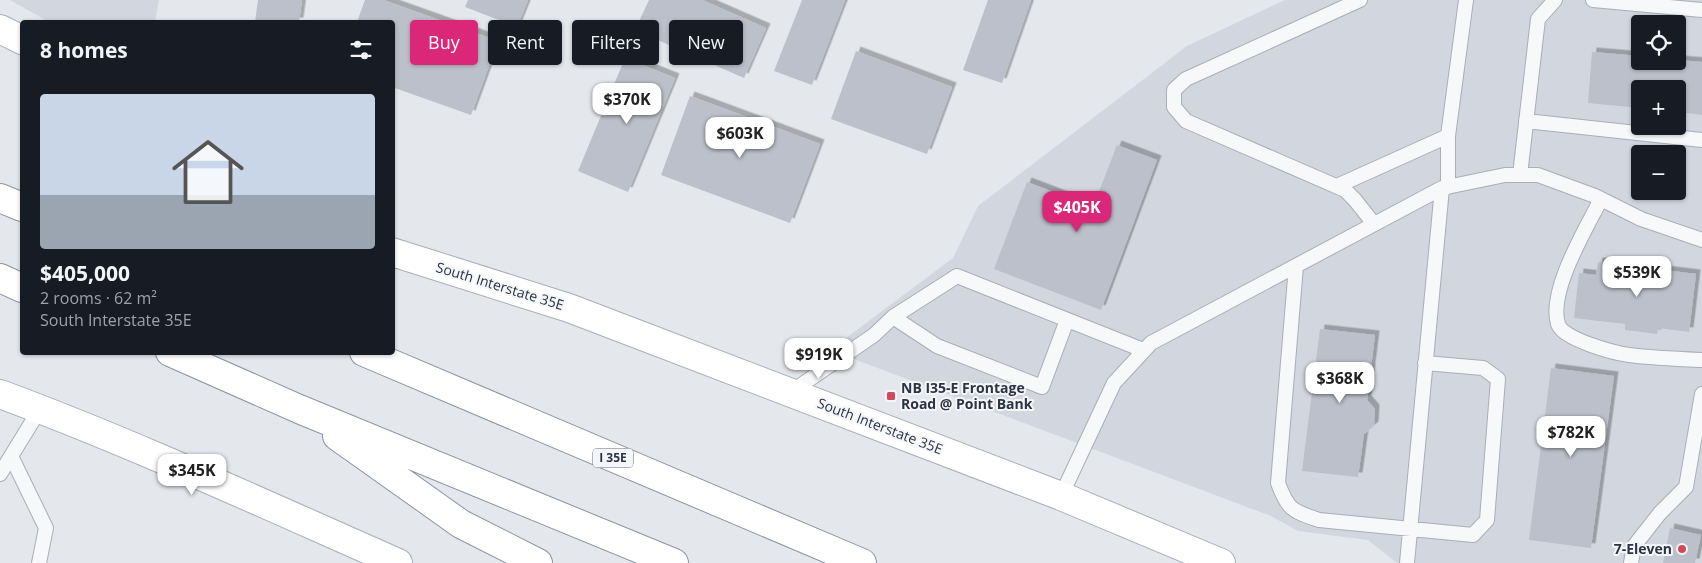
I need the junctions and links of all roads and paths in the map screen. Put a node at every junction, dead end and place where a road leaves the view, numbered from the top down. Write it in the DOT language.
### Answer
graph roads {
  1 [pos="1360,0"];
  2 [pos="1466,0"];
  3 [pos="1555,0"];
  4 [pos="1593,0"];
  5 [pos="1702,10"];
  6 [pos="0,29"];
  7 [pos="20,39"];
  8 [pos="1526,121"];
  9 [pos="1448,136"];
  10 [pos="1702,140"];
  11 [pos="1520,175"];
  12 [pos="1337,186"];
  13 [pos="1445,188"];
  14 [pos="0,198"];
  15 [pos="1601,199"];
  16 [pos="20,206"];
  17 [pos="1374,224"];
  18 [pos="1702,240"];
  19 [pos="395,253"];
  20 [pos="1296,266"];
  21 [pos="0,278"];
  22 [pos="20,287"];
  23 [pos="893,317"];
  24 [pos="1067,320"];
  25 [pos="1143,350"];
  26 [pos="177,355"];
  27 [pos="371,355"];
  28 [pos="1702,360"];
  29 [pos="1425,363"];
  30 [pos="791,392"];
  31 [pos="0,394"];
  32 [pos="1702,394"];
  33 [pos="40,409"];
  34 [pos="299,409"];
  35 [pos="11,456"];
  36 [pos="0,474"];
  37 [pos="1061,496"];
  38 [pos="1410,528"];
  39 [pos="39,563"];
  40 [pos="398,563"];
  41 [pos="538,563"];
  42 [pos="674,563"];
  43 [pos="862,563"];
  44 [pos="1221,563"];
  45 [pos="1407,563"];
  46 [pos="1632,563"];
  1 -- 12 [label="lane"];
  2 -- 9 [label="lane"];
  3 -- 8 [label="lane"];
  4 -- 5 [label="lane"];
  6 -- 7 [label="main road"];
  8 -- 10 [label="lane"];
  8 -- 11 [label="lane"];
  9 -- 12 [label="lane"];
  9 -- 13 [label="lane"];
  11 -- 13 [label="lane"];
  11 -- 15 [label="lane"];
  12 -- 17 [label="lane"];
  13 -- 17 [label="lane"];
  13 -- 29 [label="lane"];
  14 -- 16 [label="main road"];
  15 -- 18 [label="lane"];
  15 -- 28 [label="lane"];
  17 -- 20 [label="lane"];
  19 -- 30 [label="main road, South Interstate 35E"];
  20 -- 25 [label="lane"];
  20 -- 38 [label="lane"];
  21 -- 22 [label="main road"];
  23 -- 24 [label="lane"];
  23 -- 24 [label="lane"];
  23 -- 30 [label="lane"];
  24 -- 25 [label="lane"];
  25 -- 37 [label="lane"];
  26 -- 34 [label="main road"];
  27 -- 43 [label="main road, I 35E"];
  29 -- 38 [label="lane"];
  29 -- 38 [label="lane"];
  30 -- 37 [label="main road, South Interstate 35E"];
  31 -- 33 [label="main road"];
  32 -- 46 [label="lane"];
  33 -- 35 [label="lane"];
  33 -- 40 [label="main road"];
  34 -- 41 [label="main road"];
  34 -- 42 [label="main road"];
  35 -- 36 [label="lane"];
  35 -- 39 [label="lane"];
  37 -- 44 [label="main road, South Interstate 35E"];
  38 -- 45 [label="lane"];
}
